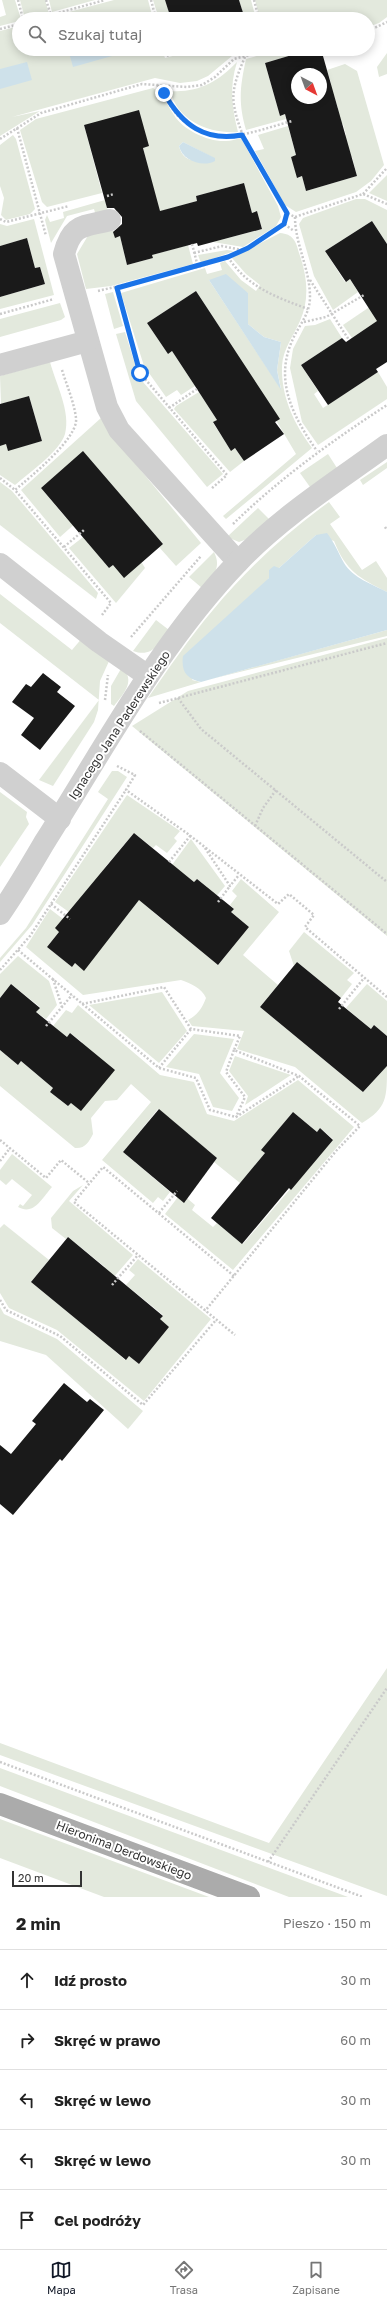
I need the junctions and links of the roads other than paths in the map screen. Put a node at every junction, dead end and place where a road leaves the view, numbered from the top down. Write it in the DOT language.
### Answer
graph roads {
  1 [pos="110,220"];
  2 [pos="88,341"];
  3 [pos="0,366"];
  4 [pos="387,445"];
  5 [pos="238,562"];
  6 [pos="0,564"];
  7 [pos="148,676"];
  8 [pos="0,773"];
  9 [pos="60,819"];
  10 [pos="0,914"];
  11 [pos="0,1804"];
  12 [pos="249,1897"];
  1 -- 2 [label="street"];
  2 -- 3 [label="street"];
  2 -- 5 [label="street"];
  4 -- 5 [label="street, Ignacego Jana Paderewskiego"];
  5 -- 7 [label="street, Ignacego Jana Paderewskiego"];
  6 -- 7 [label="street"];
  7 -- 9 [label="street, Ignacego Jana Paderewskiego"];
  8 -- 9 [label="street"];
  9 -- 10 [label="street, Ignacego Jana Paderewskiego"];
  11 -- 12 [label="main road, Hieronima Derdowskiego"];
}
